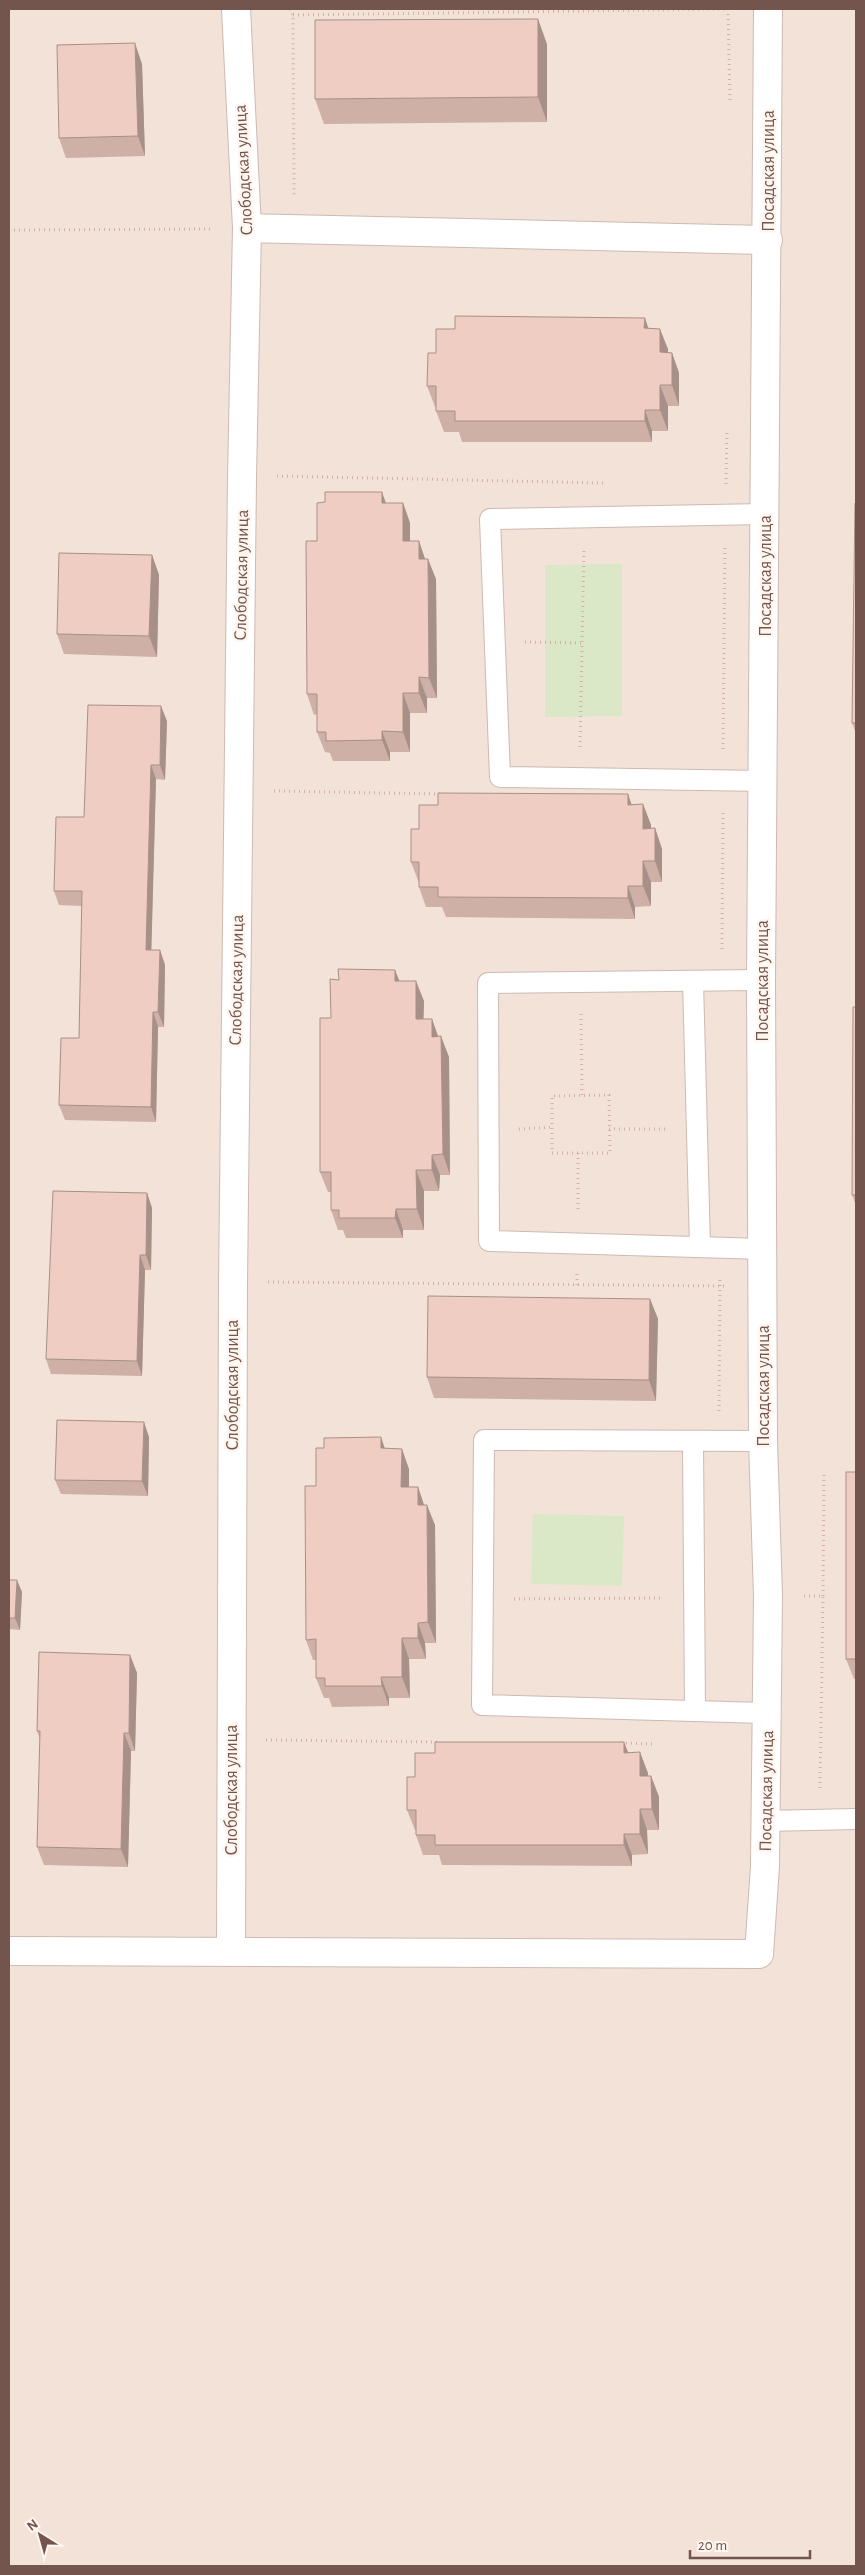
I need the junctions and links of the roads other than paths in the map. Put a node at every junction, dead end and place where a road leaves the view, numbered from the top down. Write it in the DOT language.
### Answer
graph roads {
  1 [pos="236,9"];
  2 [pos="768,9"];
  3 [pos="247,228"];
  4 [pos="768,240"];
  5 [pos="766,514"];
  6 [pos="764,780"];
  7 [pos="761,980"];
  8 [pos="693,981"];
  9 [pos="700,1247"];
  10 [pos="764,1249"];
  11 [pos="693,1441"];
  12 [pos="763,1441"];
  13 [pos="695,1712"];
  14 [pos="766,1713"];
  15 [pos="856,1819"];
  16 [pos="765,1820"];
  17 [pos="9,1951"];
  18 [pos="231,1952"];
  1 -- 3 [label="street, Слободская улица"];
  2 -- 4 [label="street, Посадская улица"];
  3 -- 4 [label="street"];
  3 -- 18 [label="street, Слободская улица"];
  4 -- 5 [label="street, Посадская улица"];
  5 -- 6 [label="street, Посадская улица"];
  5 -- 6 [label="lane"];
  6 -- 7 [label="street, Посадская улица"];
  7 -- 8 [label="lane"];
  7 -- 10 [label="street, Посадская улица"];
  8 -- 9 [label="lane"];
  8 -- 9 [label="lane"];
  9 -- 10 [label="lane"];
  10 -- 12 [label="street, Посадская улица"];
  11 -- 12 [label="lane"];
  11 -- 13 [label="lane"];
  11 -- 13 [label="lane"];
  12 -- 14 [label="street, Посадская улица"];
  13 -- 14 [label="lane"];
  14 -- 16 [label="street, Посадская улица"];
  15 -- 16 [label="lane"];
  16 -- 18 [label="street, Посадская улица"];
  17 -- 18 [label="street"];
}
